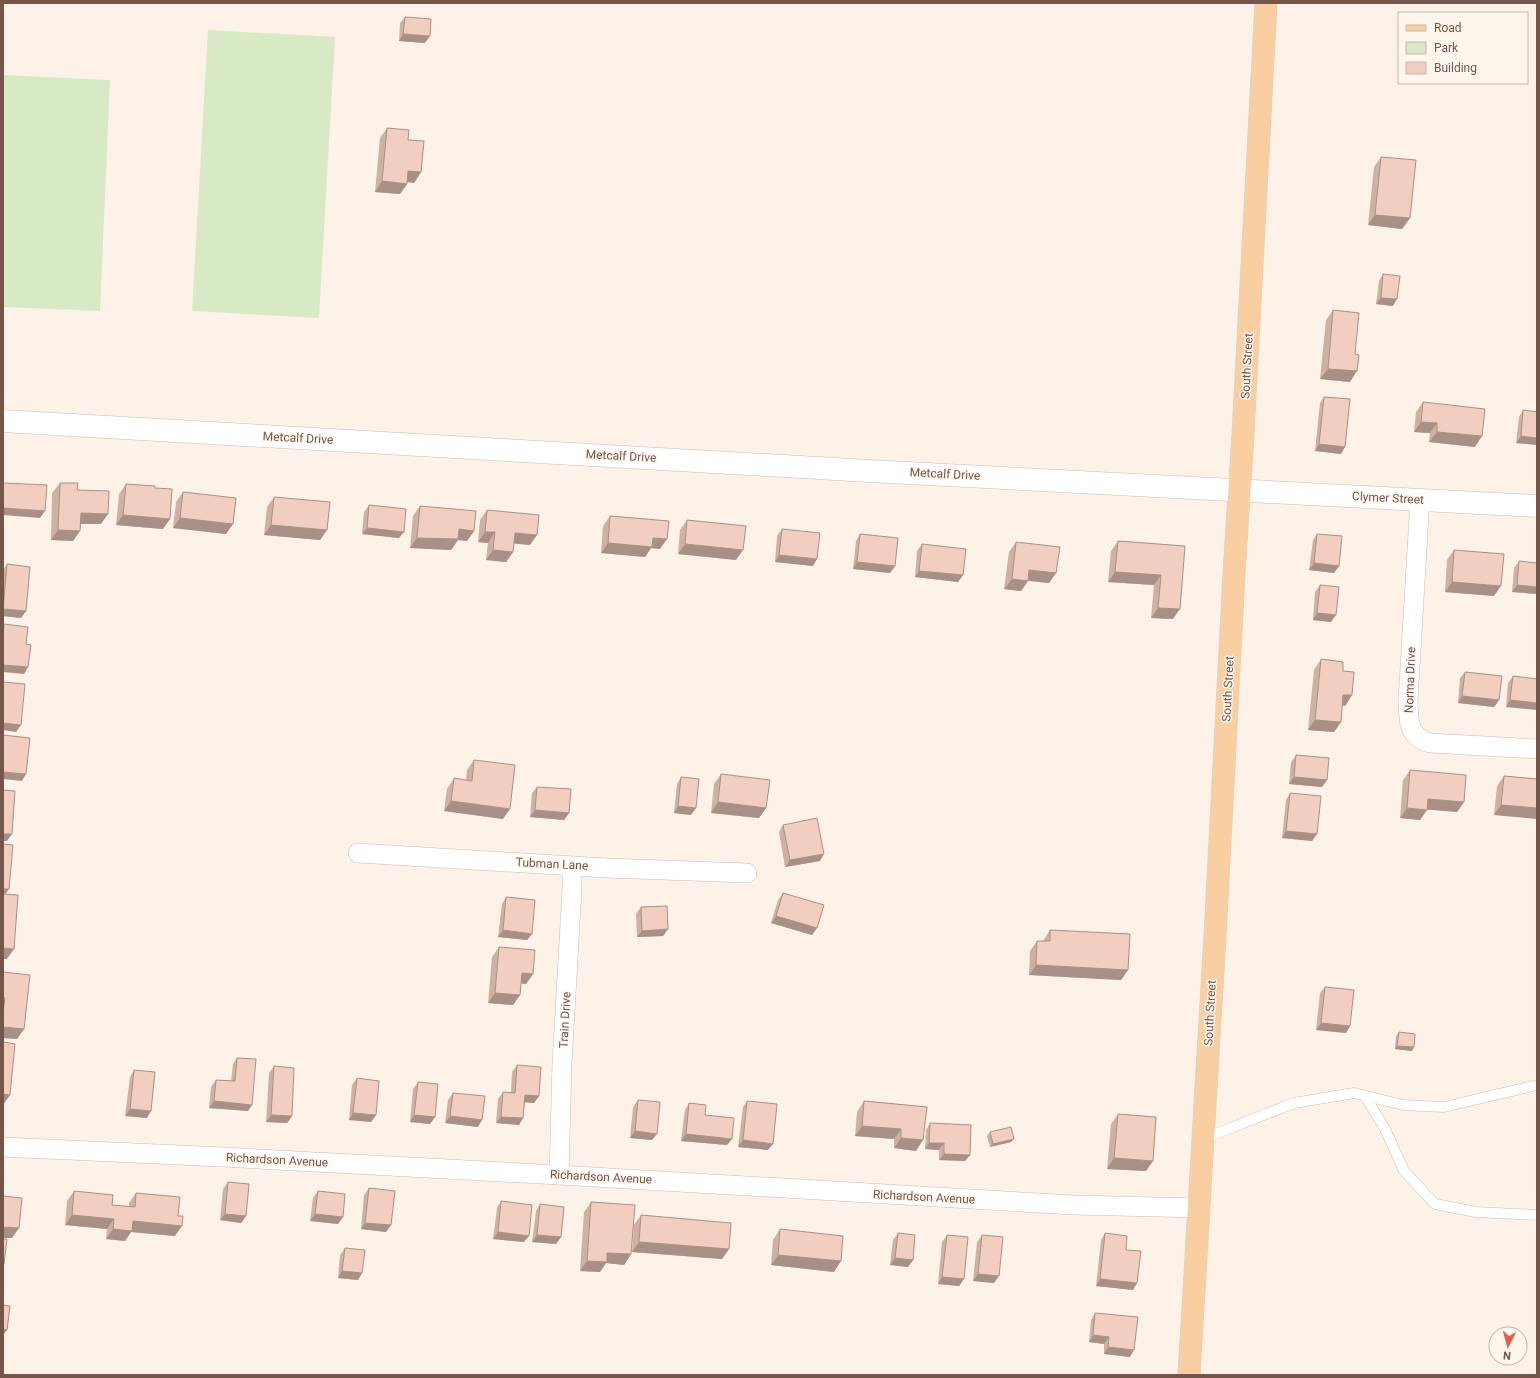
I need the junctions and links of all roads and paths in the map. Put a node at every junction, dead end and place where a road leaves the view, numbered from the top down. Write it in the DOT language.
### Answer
graph roads {
  1 [pos="1266,3"];
  2 [pos="3,421"];
  3 [pos="1239,489"];
  4 [pos="1420,500"];
  5 [pos="1537,506"];
  6 [pos="1537,749"];
  7 [pos="358,853"];
  8 [pos="572,866"];
  9 [pos="747,873"];
  10 [pos="1537,1085"];
  11 [pos="1365,1096"];
  12 [pos="1203,1139"];
  13 [pos="3,1147"];
  14 [pos="559,1174"];
  15 [pos="1199,1208"];
  16 [pos="1537,1215"];
  17 [pos="1189,1375"];
  1 -- 3 [label="main road, South Street"];
  2 -- 3 [label="street, Metcalf Drive"];
  3 -- 4 [label="street, Clymer Street"];
  3 -- 12 [label="main road, South Street"];
  4 -- 5 [label="street, Clymer Street"];
  4 -- 6 [label="street, Norma Drive"];
  7 -- 8 [label="street, Tubman Lane"];
  8 -- 9 [label="street, Tubman Lane"];
  8 -- 14 [label="street, Train Drive"];
  10 -- 11 [label="lane"];
  11 -- 12 [label="lane"];
  11 -- 16 [label="lane"];
  12 -- 15 [label="main road, South Street"];
  13 -- 14 [label="street, Richardson Avenue"];
  14 -- 15 [label="street, Richardson Avenue"];
  15 -- 17 [label="main road, South Street"];
}
